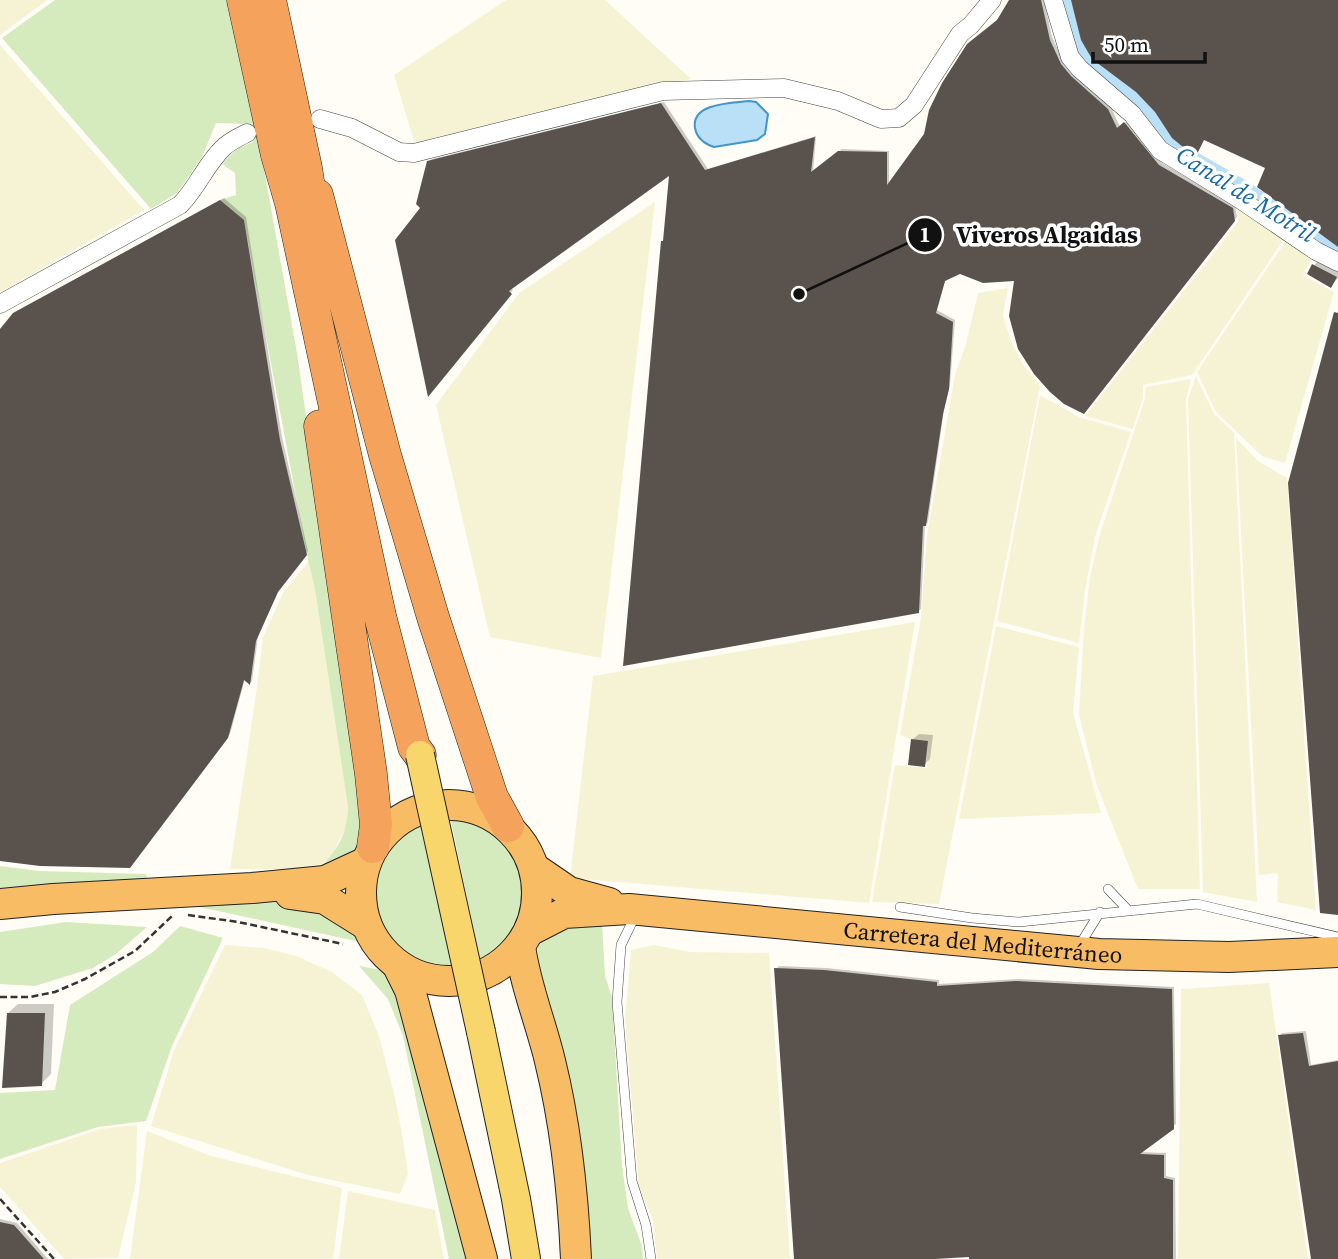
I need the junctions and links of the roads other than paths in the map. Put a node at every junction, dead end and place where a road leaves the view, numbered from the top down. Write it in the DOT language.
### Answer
graph roads {
  1 [pos="243,0"];
  2 [pos="270,0"];
  3 [pos="992,0"];
  4 [pos="1053,0"];
  5 [pos="320,119"];
  6 [pos="247,133"];
  7 [pos="277,155"];
  8 [pos="306,168"];
  9 [pos="1338,262"];
  10 [pos="0,304"];
  11 [pos="420,755"];
  12 [pos="508,826"];
  13 [pos="369,854"];
  14 [pos="534,868"];
  15 [pos="252,888"];
  16 [pos="1108,889"];
  17 [pos="0,904"];
  18 [pos="900,906"];
  19 [pos="634,909"];
  20 [pos="1127,909"];
  21 [pos="1100,912"];
  22 [pos="365,924"];
  23 [pos="1338,937"];
  24 [pos="525,938"];
  25 [pos="1338,951"];
  26 [pos="1076,952"];
  27 [pos="398,967"];
  28 [pos="482,1259"];
  29 [pos="526,1259"];
  30 [pos="576,1259"];
  31 [pos="651,1259"];
  1 -- 7 [label="highway"];
  2 -- 8 [label="highway"];
  3 -- 5 [label="street"];
  4 -- 9 [label="street"];
  6 -- 10 [label="street"];
  7 -- 11 [label="highway"];
  7 -- 13 [label="highway"];
  8 -- 11 [label="highway"];
  8 -- 12 [label="highway"];
  11 -- 29 [label="main road, bridge"];
  12 -- 13 [label="highway"];
  12 -- 14 [label="highway"];
  13 -- 15 [label="highway"];
  13 -- 22 [label="highway"];
  14 -- 19 [label="highway, Carretera del Mediterráneo"];
  14 -- 24 [label="highway"];
  15 -- 17 [label="highway"];
  15 -- 22 [label="highway"];
  16 -- 20 [label="lane"];
  18 -- 21 [label="lane"];
  19 -- 24 [label="highway, Carretera del Mediterráneo"];
  19 -- 26 [label="highway, Carretera del Mediterráneo"];
  19 -- 31 [label="lane"];
  20 -- 21 [label="lane"];
  20 -- 23 [label="lane"];
  21 -- 26 [label="lane"];
  22 -- 27 [label="highway"];
  24 -- 27 [label="highway"];
  24 -- 30 [label="highway"];
  25 -- 26 [label="highway, Carretera del Mediterráneo"];
  27 -- 28 [label="highway"];
}
